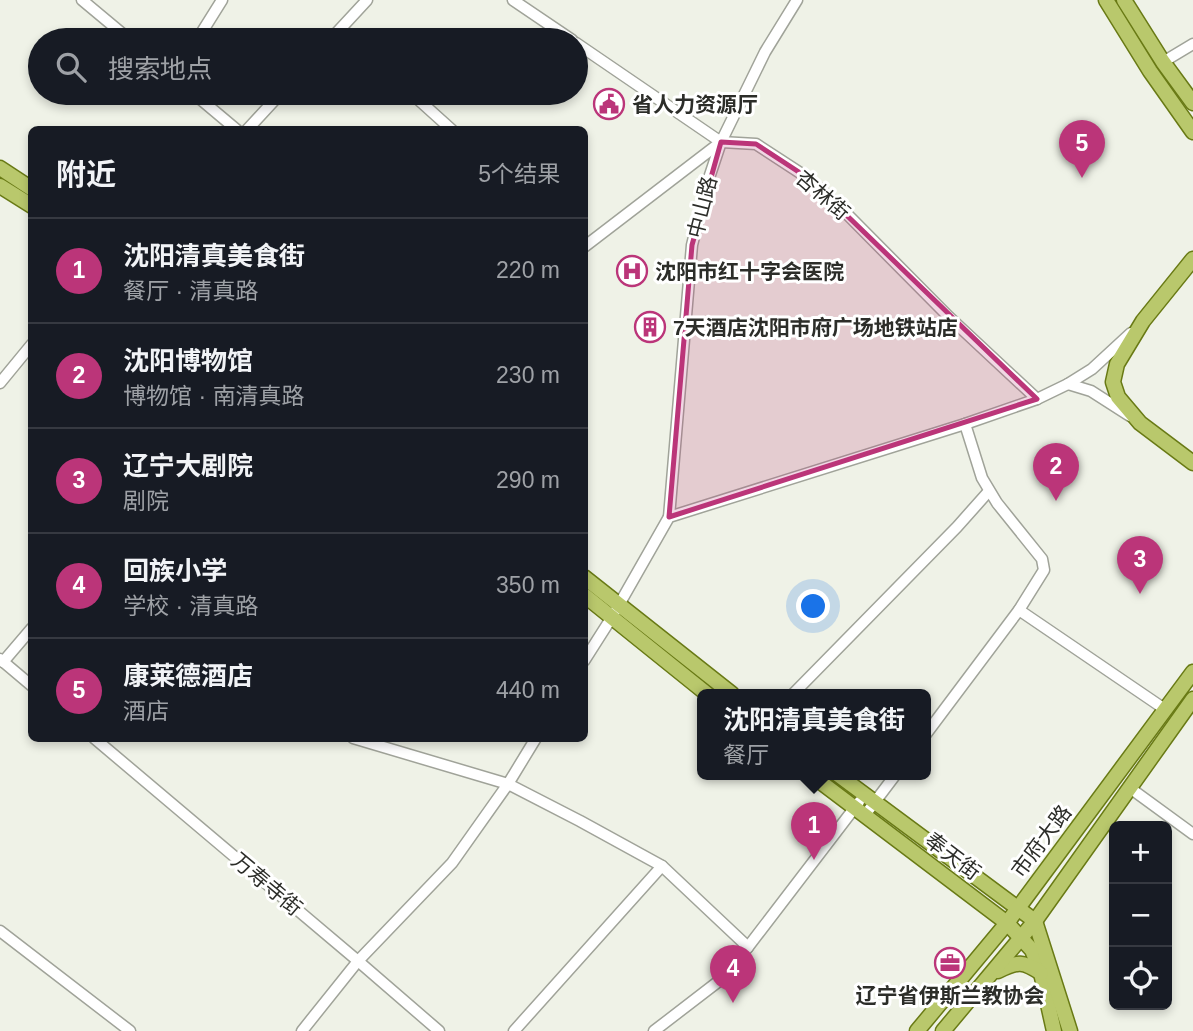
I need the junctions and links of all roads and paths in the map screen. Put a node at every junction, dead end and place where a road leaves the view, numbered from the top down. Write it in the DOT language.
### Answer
graph roads {
  1 [pos="222,0"];
  2 [pos="367,0"];
  3 [pos="513,0"];
  4 [pos="797,0"];
  5 [pos="1105,0"];
  6 [pos="1124,0"];
  7 [pos="84,1"];
  8 [pos="116,28"];
  9 [pos="204,28"];
  10 [pos="342,28"];
  11 [pos="555,28"];
  12 [pos="1193,44"];
  13 [pos="588,51"];
  14 [pos="1163,62"];
  15 [pos="1193,103"];
  16 [pos="207,105"];
  17 [pos="270,105"];
  18 [pos="424,105"];
  19 [pos="1181,117"];
  20 [pos="232,126"];
  21 [pos="251,126"];
  22 [pos="448,126"];
  23 [pos="1193,132"];
  24 [pos="721,142"];
  25 [pos="1193,142"];
  26 [pos="0,168"];
  27 [pos="0,186"];
  28 [pos="28,186"];
  29 [pos="28,204"];
  30 [pos="588,244"];
  31 [pos="1193,259"];
  32 [pos="1143,321"];
  33 [pos="28,349"];
  34 [pos="0,383"];
  35 [pos="1068,384"];
  36 [pos="1037,398"];
  37 [pos="1140,423"];
  38 [pos="965,424"];
  39 [pos="1193,463"];
  40 [pos="989,491"];
  41 [pos="669,517"];
  42 [pos="588,580"];
  43 [pos="588,597"];
  44 [pos="615,610"];
  45 [pos="1020,610"];
  46 [pos="28,632"];
  47 [pos="588,654"];
  48 [pos="2,661"];
  49 [pos="1193,672"];
  50 [pos="28,683"];
  51 [pos="702,689"];
  52 [pos="725,689"];
  53 [pos="798,689"];
  54 [pos="1193,699"];
  55 [pos="1166,710"];
  56 [pos="931,727"];
  57 [pos="367,742"];
  58 [pos="534,742"];
  59 [pos="108,743"];
  60 [pos="818,780"];
  61 [pos="845,780"];
  62 [pos="890,780"];
  63 [pos="508,784"];
  64 [pos="1129,788"];
  65 [pos="870,798"];
  66 [pos="860,812"];
  67 [pos="1193,834"];
  68 [pos="662,866"];
  69 [pos="1018,908"];
  70 [pos="1035,921"];
  71 [pos="1007,923"];
  72 [pos="0,931"];
  73 [pos="1022,938"];
  74 [pos="748,947"];
  75 [pos="358,961"];
  76 [pos="991,974"];
  77 [pos="1041,974"];
  78 [pos="130,1031"];
  79 [pos="302,1031"];
  80 [pos="439,1031"];
  81 [pos="514,1031"];
  82 [pos="654,1031"];
  83 [pos="917,1031"];
  84 [pos="943,1031"];
  85 [pos="1054,1031"];
  86 [pos="1070,1031"];
  1 -- 9 [label="street"];
  2 -- 10 [label="street"];
  3 -- 11 [label="street"];
  4 -- 24 [label="street, 中山路"];
  5 -- 19 [label="main road"];
  6 -- 14 [label="main road"];
  7 -- 8 [label="street"];
  12 -- 14 [label="street"];
  13 -- 24 [label="street"];
  14 -- 15 [label="main road"];
  16 -- 20 [label="street"];
  17 -- 21 [label="street"];
  18 -- 22 [label="street"];
  19 -- 23 [label="main road"];
  19 -- 25 [label="main road"];
  24 -- 30 [label="street"];
  24 -- 36 [label="street, 杏林街"];
  24 -- 41 [label="street, 中山路"];
  26 -- 28 [label="main road"];
  27 -- 29 [label="main road"];
  31 -- 32 [label="main road"];
  32 -- 35 [label="street"];
  32 -- 37 [label="main road"];
  33 -- 34 [label="street"];
  35 -- 36 [label="street"];
  35 -- 37 [label="street"];
  36 -- 38 [label="street"];
  37 -- 39 [label="main road"];
  38 -- 40 [label="street"];
  38 -- 41 [label="street"];
  40 -- 45 [label="street"];
  40 -- 53 [label="street"];
  41 -- 44 [label="street"];
  42 -- 44 [label="main road"];
  43 -- 44 [label="main road"];
  44 -- 47 [label="street"];
  44 -- 51 [label="main road"];
  44 -- 52 [label="main road"];
  45 -- 55 [label="street"];
  45 -- 56 [label="street"];
  46 -- 48 [label="street"];
  48 -- 50 [label="street"];
  49 -- 55 [label="main road, 市府大路"];
  54 -- 64 [label="main road, 市府大路"];
  55 -- 69 [label="main road, 市府大路"];
  57 -- 63 [label="street"];
  58 -- 63 [label="street"];
  59 -- 75 [label="street, 万寿寺街"];
  60 -- 66 [label="main road, 奉天街"];
  61 -- 65 [label="main road, 奉天街"];
  62 -- 65 [label="street"];
  63 -- 68 [label="street"];
  63 -- 75 [label="street"];
  64 -- 67 [label="street"];
  64 -- 70 [label="main road, 市府大路"];
  65 -- 66 [label="street"];
  65 -- 69 [label="main road, 奉天街"];
  66 -- 71 [label="main road, 奉天街"];
  66 -- 74 [label="street"];
  68 -- 74 [label="street"];
  68 -- 81 [label="street"];
  69 -- 70 [label="main road, 奉天街"];
  69 -- 71 [label="main road, 市府大路"];
  70 -- 73 [label="main road, 市府大路"];
  70 -- 86 [label="main road"];
  71 -- 73 [label="main road, 奉天街"];
  71 -- 83 [label="main road, 市府大路"];
  72 -- 78 [label="street"];
  73 -- 76 [label="main road, 市府大路"];
  73 -- 77 [label="main road, 奉天街"];
  74 -- 82 [label="street"];
  75 -- 79 [label="street"];
  75 -- 80 [label="street, 万寿寺街"];
  76 -- 77 [label="main road"];
  76 -- 84 [label="main road, 市府大路"];
  77 -- 85 [label="main road, 奉天街"];
}
